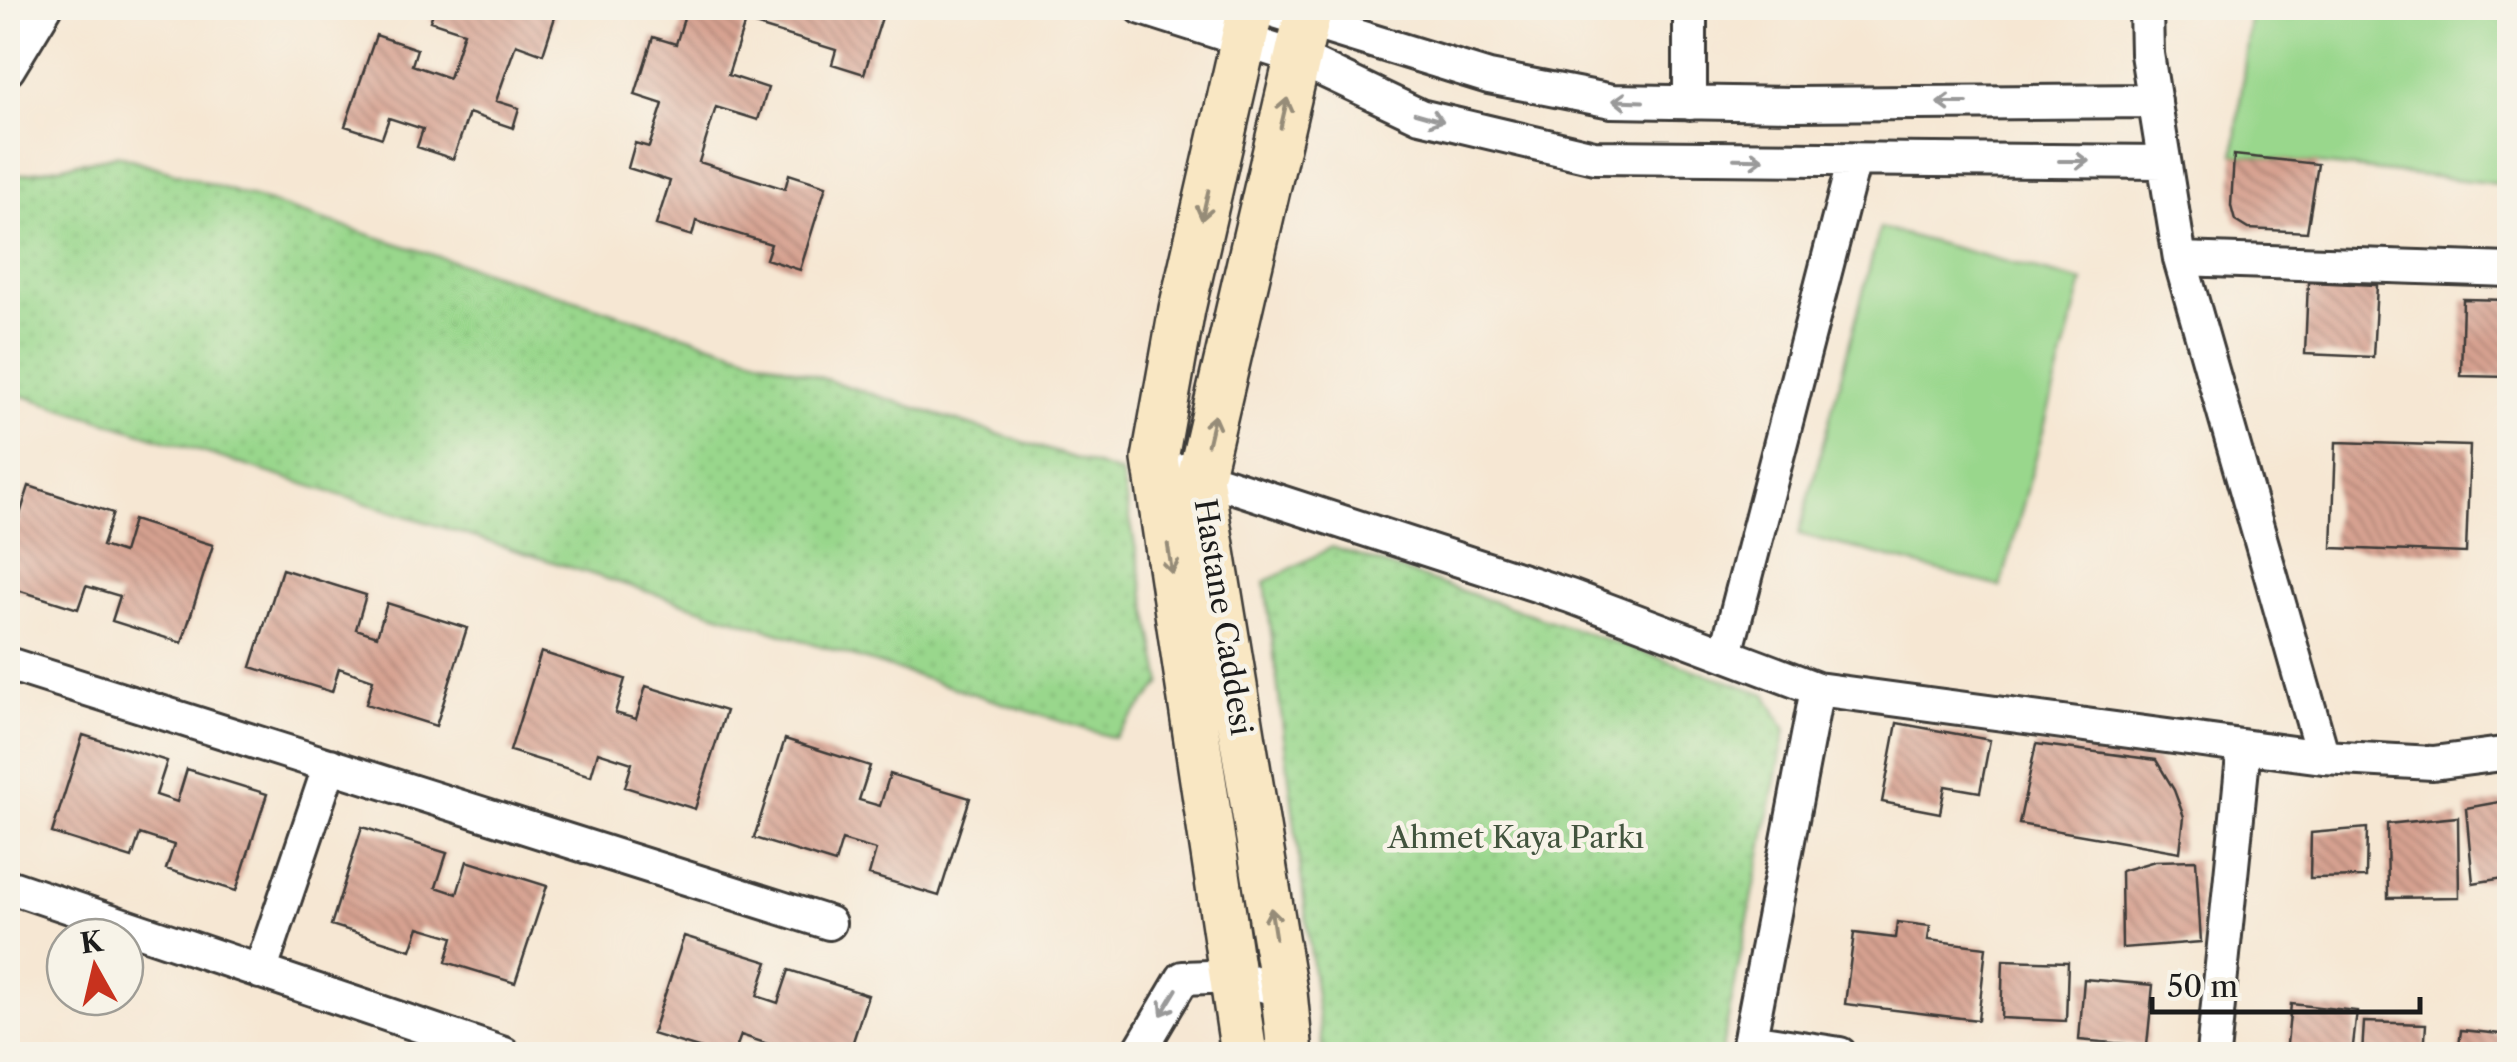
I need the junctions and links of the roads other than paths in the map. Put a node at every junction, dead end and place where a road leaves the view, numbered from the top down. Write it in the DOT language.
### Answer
graph roads {
  1 [pos="45,8"];
  2 [pos="1142,8"];
  3 [pos="1690,8"];
  4 [pos="2146,8"];
  5 [pos="1278,24"];
  6 [pos="8,69"];
  7 [pos="2155,101"];
  8 [pos="1690,103"];
  9 [pos="1854,160"];
  10 [pos="2164,162"];
  11 [pos="2180,259"];
  12 [pos="2510,270"];
  13 [pos="1155,459"];
  14 [pos="1200,478"];
  15 [pos="1726,654"];
  16 [pos="8,664"];
  17 [pos="1817,689"];
  18 [pos="2244,747"];
  19 [pos="2510,753"];
  20 [pos="2322,757"];
  21 [pos="330,765"];
  22 [pos="8,886"];
  23 [pos="829,923"];
  24 [pos="260,972"];
  25 [pos="1234,976"];
  26 [pos="1284,992"];
  27 [pos="1749,1047"];
  28 [pos="504,1054"];
  29 [pos="1138,1054"];
  30 [pos="1244,1054"];
  31 [pos="1290,1054"];
  32 [pos="1840,1054"];
  33 [pos="2213,1054"];
  1 -- 6 [label="street"];
  2 -- 5 [label="street"];
  3 -- 8 [label="street"];
  4 -- 7 [label="street"];
  8 -- 5 [label="street, one-way"];
  5 -- 9 [label="street, one-way"];
  5 -- 13 [label="main road, Hastane Caddesi, one-way"];
  14 -- 5 [label="main road, Hastane Caddesi, one-way"];
  7 -- 8 [label="street, one-way"];
  7 -- 10 [label="street"];
  9 -- 10 [label="street, one-way"];
  9 -- 15 [label="street"];
  10 -- 11 [label="street"];
  11 -- 12 [label="street"];
  11 -- 20 [label="street"];
  13 -- 14 [label="street"];
  13 -- 25 [label="main road, Hastane Caddesi, one-way"];
  14 -- 15 [label="street"];
  26 -- 14 [label="main road, Hastane Caddesi, one-way"];
  15 -- 17 [label="street"];
  16 -- 21 [label="street"];
  17 -- 18 [label="street"];
  17 -- 27 [label="street"];
  18 -- 20 [label="street"];
  18 -- 33 [label="street"];
  19 -- 20 [label="street"];
  21 -- 23 [label="street"];
  21 -- 24 [label="street"];
  22 -- 24 [label="street"];
  24 -- 28 [label="street"];
  25 -- 26 [label="street"];
  25 -- 29 [label="street, one-way"];
  25 -- 30 [label="main road, Hastane Caddesi"];
  26 -- 31 [label="main road, Hastane Caddesi"];
  27 -- 32 [label="street"];
}
